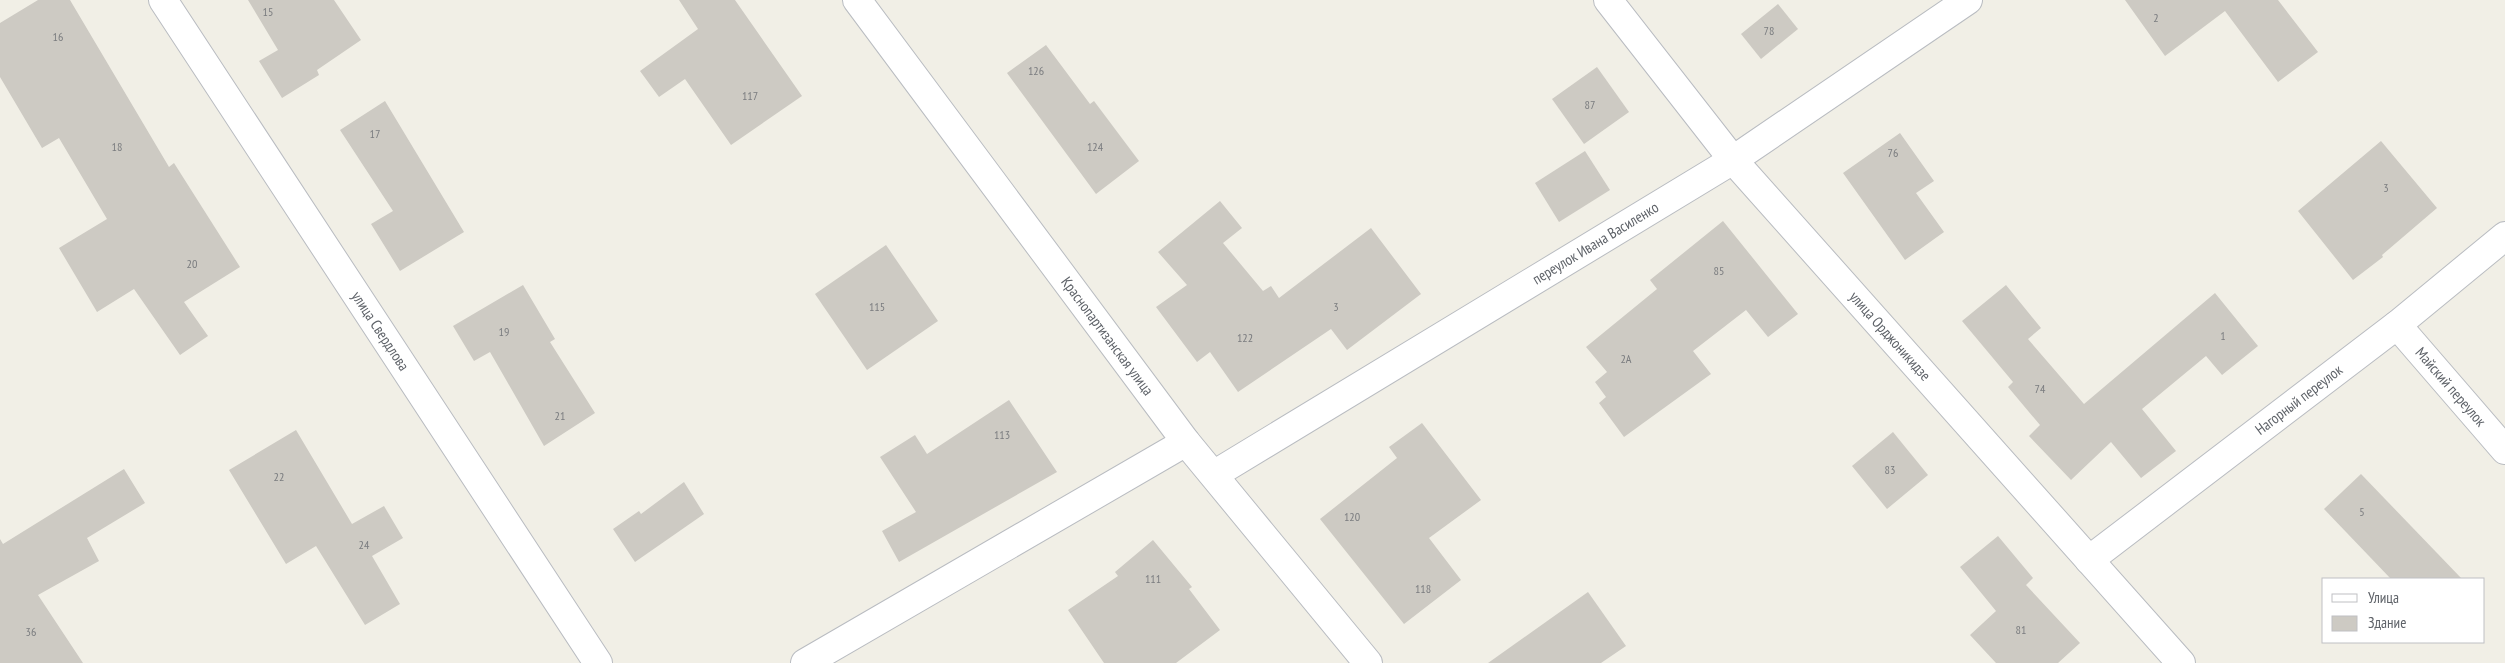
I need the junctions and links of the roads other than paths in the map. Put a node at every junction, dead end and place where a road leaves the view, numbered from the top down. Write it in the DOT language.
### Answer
graph roads {
  1 [pos="163,0"];
  2 [pos="857,0"];
  3 [pos="1608,0"];
  4 [pos="1968,0"];
  5 [pos="1733,160"];
  6 [pos="2505,236"];
  7 [pos="2396,325"];
  8 [pos="1186,442"];
  9 [pos="2505,450"];
  10 [pos="1214,474"];
  11 [pos="2089,560"];
  12 [pos="598,663"];
  13 [pos="805,663"];
  14 [pos="1368,663"];
  15 [pos="2181,663"];
  1 -- 12 [label="street, улица Свердлова"];
  2 -- 8 [label="street, Краснопартизанская улица"];
  3 -- 5 [label="street, улица Орджоникидзе"];
  4 -- 5 [label="street, переулок Ивана Василенко"];
  5 -- 10 [label="street, переулок Ивана Василенко"];
  5 -- 11 [label="street, улица Орджоникидзе"];
  6 -- 7 [label="street, Нагорный переулок"];
  7 -- 9 [label="street, Майский переулок"];
  7 -- 11 [label="street, Нагорный переулок"];
  8 -- 10 [label="street, Краснопартизанская улица"];
  8 -- 13 [label="street"];
  10 -- 14 [label="street, Краснопартизанская улица"];
  11 -- 15 [label="street, улица Орджоникидзе"];
}
